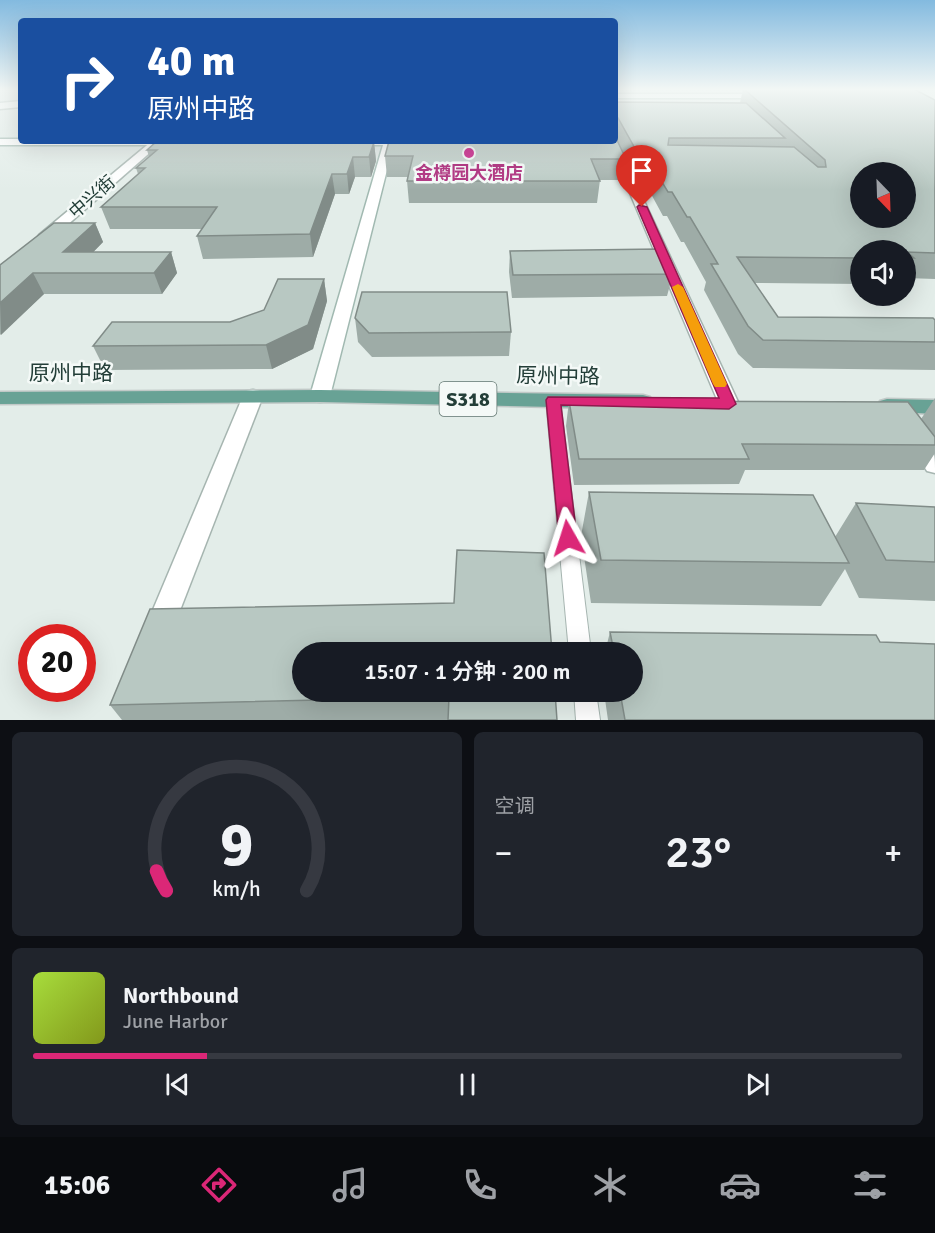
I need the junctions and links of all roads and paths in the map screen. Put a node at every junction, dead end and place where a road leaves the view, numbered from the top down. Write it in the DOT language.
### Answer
graph roads {
  1 [pos="0,142"];
  2 [pos="18,142"];
  3 [pos="155,144"];
  4 [pos="388,144"];
  5 [pos="614,144"];
  6 [pos="35,246"];
  7 [pos="253,396"];
  8 [pos="320,396"];
  9 [pos="0,398"];
  10 [pos="553,400"];
  11 [pos="658,402"];
  12 [pos="705,403"];
  13 [pos="729,404"];
  14 [pos="752,404"];
  15 [pos="868,406"];
  16 [pos="892,407"];
  17 [pos="935,407"];
  18 [pos="935,465"];
  19 [pos="579,642"];
  20 [pos="148,655"];
  21 [pos="586,702"];
  22 [pos="588,720"];
  1 -- 2 [label="street"];
  3 -- 6 [label="street, 中兴街"];
  4 -- 8 [label="street"];
  5 -- 13 [label="street"];
  7 -- 8 [label="main road, 原州中路 / S318"];
  7 -- 9 [label="main road, 原州中路 / S318"];
  7 -- 20 [label="street"];
  8 -- 10 [label="main road, 原州中路 / S318"];
  10 -- 11 [label="main road, 原州中路 / S318"];
  10 -- 19 [label="lane"];
  12 -- 13 [label="main road"];
  13 -- 14 [label="main road"];
  15 -- 16 [label="main road"];
  16 -- 17 [label="main road"];
  16 -- 18 [label="street"];
  21 -- 22 [label="lane"];
}
